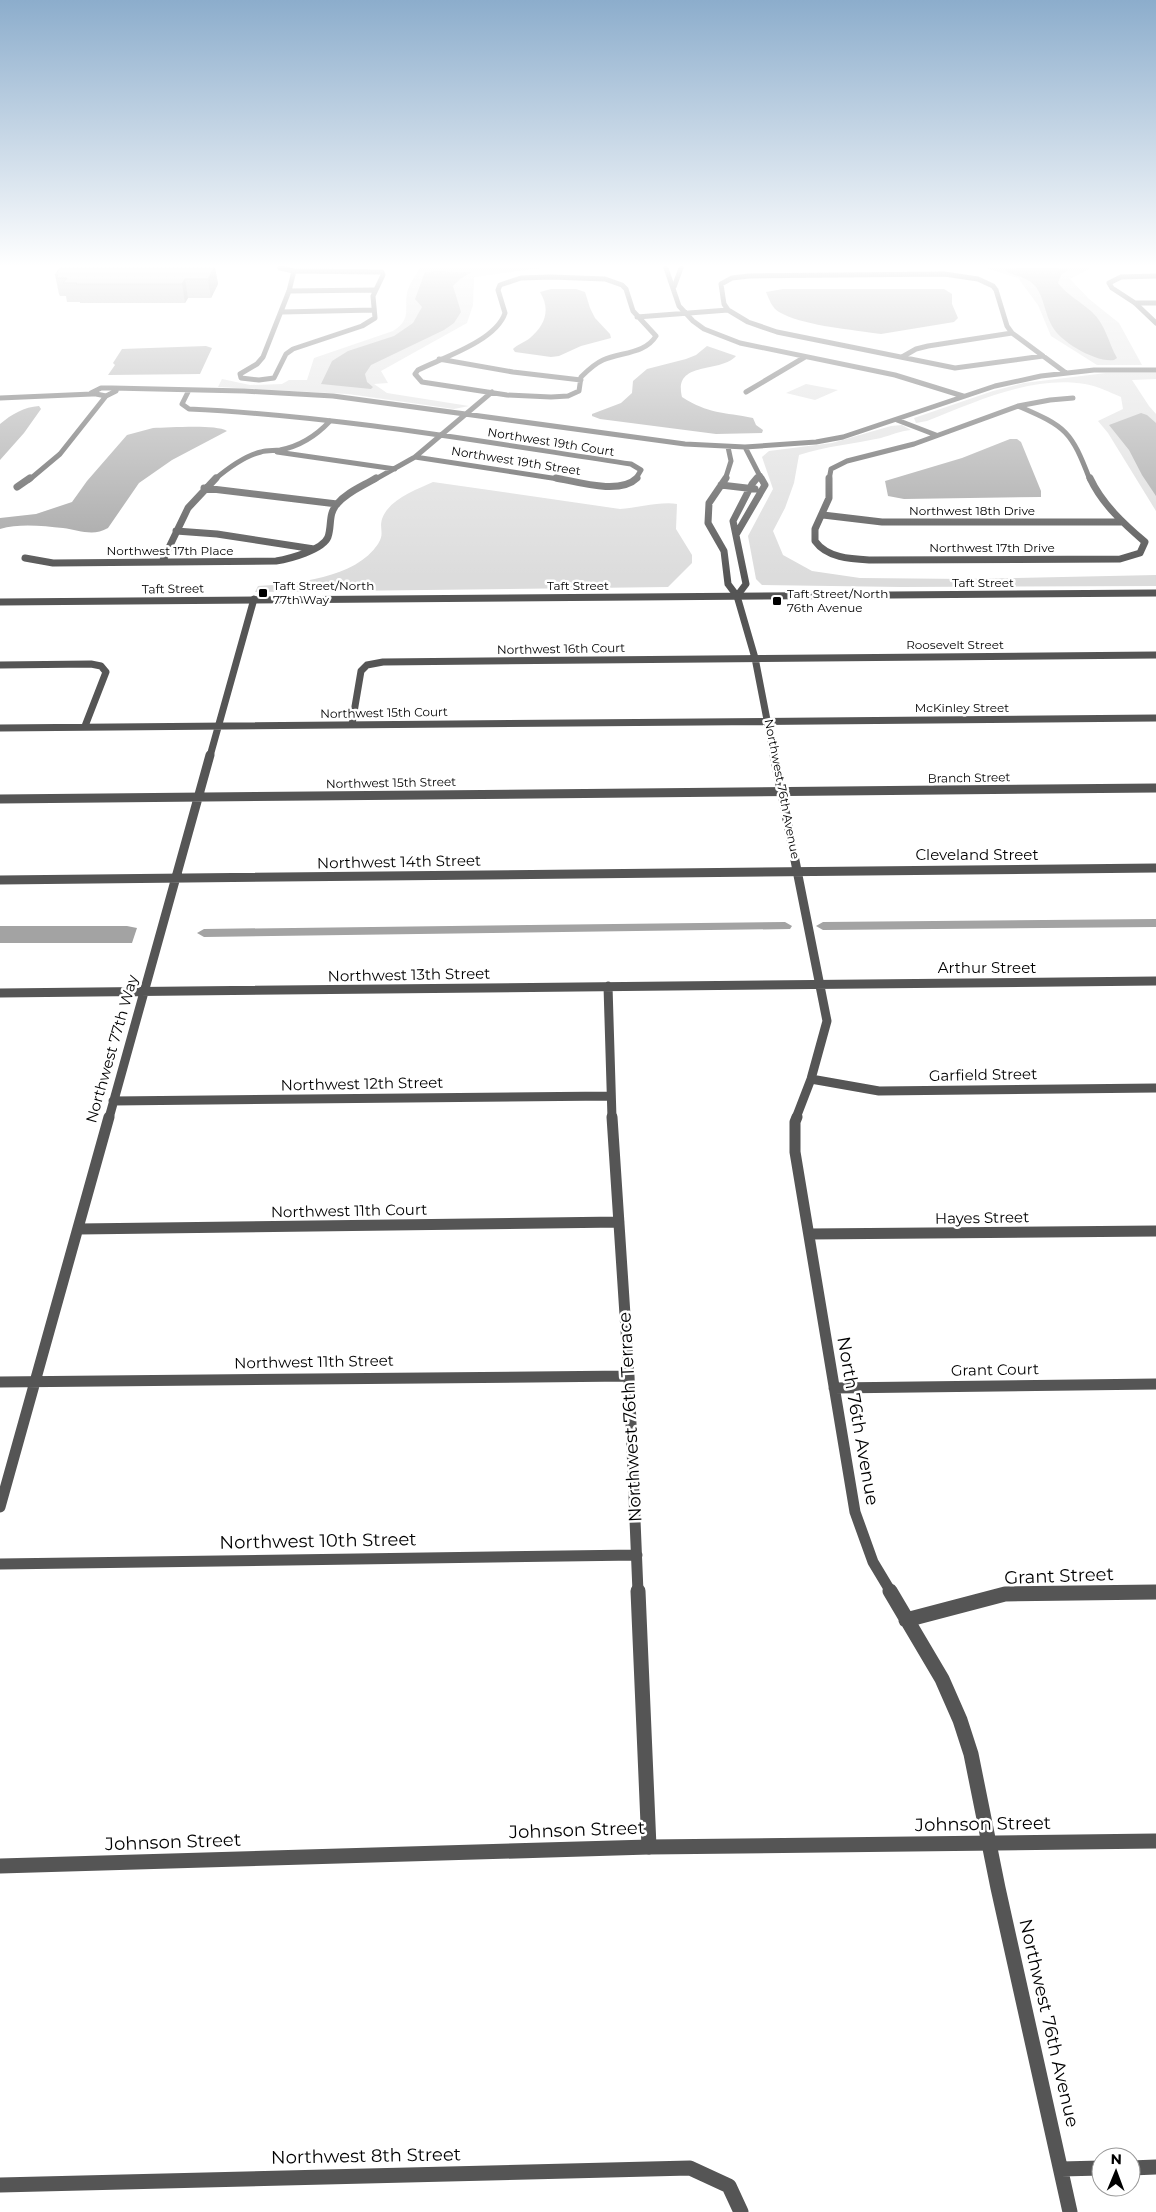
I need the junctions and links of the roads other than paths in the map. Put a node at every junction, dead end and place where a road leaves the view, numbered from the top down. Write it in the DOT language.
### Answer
graph roads {
  1 [pos="245,371"];
  2 [pos="277,371"];
  3 [pos="417,371"];
  4 [pos="509,371"];
  5 [pos="587,371"];
  6 [pos="781,371"];
  7 [pos="876,371"];
  8 [pos="1063,371"];
  9 [pos="1119,371"];
  10 [pos="1066,373"];
  11 [pos="581,380"];
  12 [pos="189,390"];
  13 [pos="113,391"];
  14 [pos="492,392"];
  15 [pos="746,392"];
  16 [pos="94,393"];
  17 [pos="106,396"];
  18 [pos="963,396"];
  19 [pos="0,398"];
  20 [pos="1073,398"];
  21 [pos="1018,406"];
  22 [pos="91,411"];
  23 [pos="468,413"];
  24 [pos="897,420"];
  25 [pos="330,421"];
  26 [pos="441,436"];
  27 [pos="936,436"];
  28 [pos="728,447"];
  29 [pos="745,447"];
  30 [pos="274,450"];
  31 [pos="415,457"];
  32 [pos="395,469"];
  33 [pos="760,475"];
  34 [pos="721,485"];
  35 [pos="17,487"];
  36 [pos="614,487"];
  37 [pos="204,488"];
  38 [pos="750,488"];
  39 [pos="762,490"];
  40 [pos="337,504"];
  41 [pos="823,515"];
  42 [pos="1122,522"];
  43 [pos="176,531"];
  44 [pos="737,534"];
  45 [pos="314,549"];
  46 [pos="25,558"];
  47 [pos="162,562"];
  48 [pos="1156,593"];
  49 [pos="738,596"];
  50 [pos="254,599"];
  51 [pos="0,602"];
  52 [pos="1156,655"];
  53 [pos="755,658"];
  54 [pos="0,665"];
  55 [pos="1156,718"];
  56 [pos="768,720"];
  57 [pos="352,724"];
  58 [pos="85,726"];
  59 [pos="219,726"];
  60 [pos="0,728"];
  61 [pos="1156,788"];
  62 [pos="782,791"];
  63 [pos="200,796"];
  64 [pos="0,799"];
  65 [pos="1156,868"];
  66 [pos="798,870"];
  67 [pos="176,878"];
  68 [pos="0,880"];
  69 [pos="1156,980"];
  70 [pos="818,984"];
  71 [pos="608,986"];
  72 [pos="144,992"];
  73 [pos="0,993"];
  74 [pos="811,1079"];
  75 [pos="1156,1088"];
  76 [pos="611,1096"];
  77 [pos="113,1101"];
  78 [pos="619,1222"];
  79 [pos="79,1229"];
  80 [pos="1156,1231"];
  81 [pos="809,1234"];
  82 [pos="629,1376"];
  83 [pos="0,1382"];
  84 [pos="35,1382"];
  85 [pos="1156,1384"];
  86 [pos="834,1388"];
  87 [pos="0,1507"];
  88 [pos="637,1554"];
  89 [pos="0,1564"];
  90 [pos="1156,1592"];
  91 [pos="906,1620"];
  92 [pos="1156,1841"];
  93 [pos="990,1843"];
  94 [pos="649,1847"];
  95 [pos="0,1866"];
  96 [pos="1156,2167"];
  97 [pos="1091,2168"];
  98 [pos="1141,2168"];
  99 [pos="1061,2169"];
  100 [pos="0,2185"];
  101 [pos="741,2212"];
  102 [pos="1070,2212"];
  1 -- 2 [label="street"];
  3 -- 14 [label="street"];
  4 -- 11 [label="street"];
  5 -- 11 [label="street"];
  6 -- 15 [label="street"];
  7 -- 18 [label="street"];
  8 -- 10 [label="street"];
  9 -- 10 [label="street"];
  10 -- 18 [label="street"];
  11 -- 14 [label="street"];
  12 -- 13 [label="street"];
  12 -- 23 [label="street"];
  12 -- 25 [label="street, Northwest 19th Court"];
  13 -- 16 [label="street"];
  13 -- 17 [label="street"];
  14 -- 23 [label="street"];
  16 -- 17 [label="street"];
  16 -- 19 [label="street"];
  16 -- 22 [label="street"];
  17 -- 22 [label="street"];
  18 -- 24 [label="street"];
  20 -- 21 [label="street"];
  21 -- 27 [label="street"];
  21 -- 42 [label="street"];
  22 -- 35 [label="street"];
  23 -- 26 [label="street"];
  23 -- 28 [label="street"];
  24 -- 27 [label="street"];
  24 -- 29 [label="street"];
  25 -- 26 [label="street, Northwest 19th Court"];
  25 -- 30 [label="street"];
  26 -- 31 [label="street"];
  26 -- 36 [label="street, Northwest 19th Court"];
  27 -- 41 [label="street"];
  28 -- 29 [label="street"];
  28 -- 34 [label="street, Northwest 76th Avenue"];
  29 -- 33 [label="street"];
  30 -- 32 [label="street"];
  30 -- 37 [label="street"];
  31 -- 32 [label="street"];
  31 -- 36 [label="street, Northwest 19th Street"];
  32 -- 40 [label="street"];
  33 -- 38 [label="street"];
  33 -- 39 [label="street"];
  34 -- 38 [label="street"];
  34 -- 49 [label="street, Northwest 76th Avenue"];
  37 -- 40 [label="street"];
  37 -- 43 [label="street"];
  38 -- 39 [label="street"];
  38 -- 44 [label="street"];
  39 -- 44 [label="street"];
  40 -- 45 [label="street"];
  41 -- 42 [label="street, Northwest 18th Drive"];
  41 -- 42 [label="street, Northwest 17th Drive"];
  43 -- 45 [label="street"];
  43 -- 47 [label="street"];
  44 -- 49 [label="street"];
  45 -- 47 [label="street, Northwest 17th Place"];
  46 -- 47 [label="street, Northwest 17th Place"];
  48 -- 49 [label="street, Taft Street"];
  49 -- 50 [label="street, Taft Street"];
  49 -- 53 [label="street, Northwest 76th Avenue"];
  50 -- 51 [label="street, Taft Street"];
  50 -- 59 [label="street, Northwest 77th Way"];
  52 -- 53 [label="street, Roosevelt Street"];
  53 -- 56 [label="street, Northwest 76th Avenue"];
  53 -- 57 [label="street, Northwest 16th Court"];
  54 -- 58 [label="street"];
  55 -- 56 [label="street, McKinley Street"];
  56 -- 57 [label="street, Northwest 15th Court"];
  56 -- 62 [label="street, Northwest 76th Avenue"];
  57 -- 59 [label="street, Northwest 15th Court"];
  58 -- 59 [label="street, Northwest 15th Court"];
  58 -- 60 [label="street, Northwest 15th Court"];
  59 -- 63 [label="street, Northwest 77th Way"];
  61 -- 62 [label="street, Branch Street"];
  62 -- 63 [label="street, Northwest 15th Street"];
  62 -- 66 [label="street, Northwest 76th Avenue"];
  63 -- 64 [label="street, Northwest 15th Street"];
  63 -- 67 [label="street, Northwest 77th Way"];
  65 -- 66 [label="street, Cleveland Street"];
  66 -- 67 [label="street, Northwest 14th Street"];
  66 -- 70 [label="street, Northwest 76th Avenue"];
  67 -- 68 [label="street, Northwest 14th Street"];
  67 -- 72 [label="street, Northwest 77th Way"];
  69 -- 70 [label="street, Arthur Street"];
  70 -- 71 [label="street, Northwest 13th Street"];
  70 -- 74 [label="street, North 76th Avenue"];
  71 -- 72 [label="street, Northwest 13th Street"];
  71 -- 76 [label="street, Northwest 76th Terrace"];
  72 -- 73 [label="street, Northwest 13th Street"];
  72 -- 77 [label="street, Northwest 77th Way"];
  74 -- 75 [label="street, Garfield Street"];
  74 -- 81 [label="street, North 76th Avenue"];
  76 -- 77 [label="street, Northwest 12th Street"];
  76 -- 78 [label="street, Northwest 76th Terrace"];
  77 -- 79 [label="street, Northwest 77th Way"];
  78 -- 79 [label="street, Northwest 11th Court"];
  78 -- 82 [label="street, Northwest 76th Terrace"];
  79 -- 84 [label="street, Northwest 77th Way"];
  80 -- 81 [label="street, Hayes Street"];
  81 -- 86 [label="street, North 76th Avenue"];
  82 -- 84 [label="street, Northwest 11th Street"];
  82 -- 88 [label="street, Northwest 76th Terrace"];
  83 -- 84 [label="street, Northwest 11th Street"];
  84 -- 87 [label="street, Northwest 77th Way"];
  85 -- 86 [label="street, Grant Court"];
  86 -- 91 [label="street, North 76th Avenue"];
  88 -- 89 [label="street, Northwest 10th Street"];
  88 -- 94 [label="street, Northwest 76th Terrace"];
  90 -- 91 [label="street, Grant Street"];
  91 -- 93 [label="street, North 76th Avenue"];
  92 -- 93 [label="street, Johnson Street"];
  93 -- 94 [label="street, Johnson Street"];
  93 -- 99 [label="street, Northwest 76th Avenue"];
  94 -- 95 [label="street, Johnson Street"];
  96 -- 98 [label="street"];
  97 -- 99 [label="street"];
  99 -- 102 [label="street, Northwest 76th Avenue"];
  100 -- 101 [label="street, Northwest 8th Street"];
}
